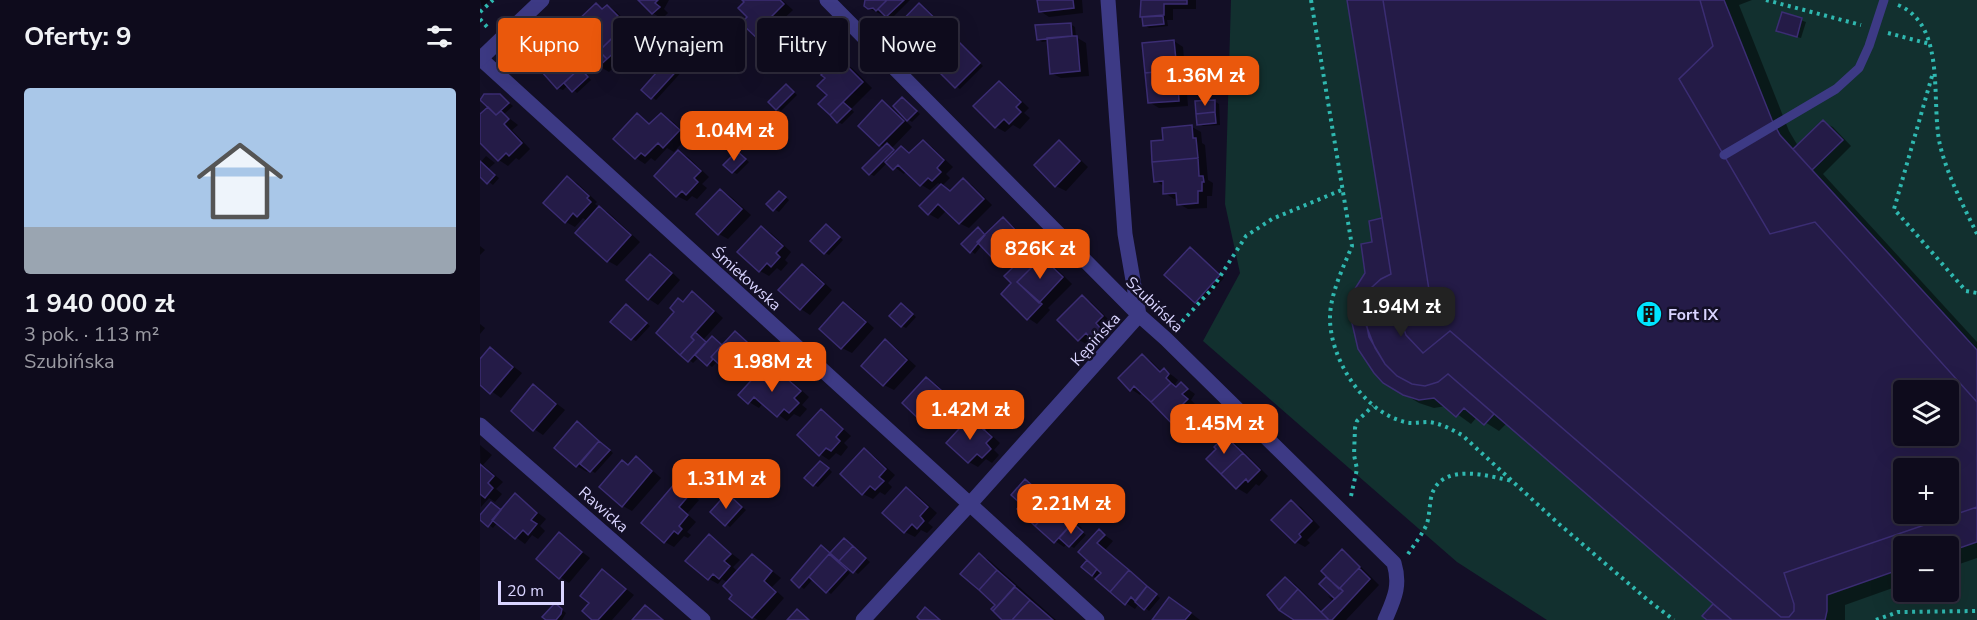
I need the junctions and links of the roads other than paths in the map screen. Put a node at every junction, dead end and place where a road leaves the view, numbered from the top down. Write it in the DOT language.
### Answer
graph roads {
  1 [pos="542,0"];
  2 [pos="827,0"];
  3 [pos="1108,0"];
  4 [pos="1884,0"];
  5 [pos="480,59"];
  6 [pos="1724,155"];
  7 [pos="1139,315"];
  8 [pos="480,425"];
  9 [pos="969,505"];
  10 [pos="703,620"];
  11 [pos="863,620"];
  12 [pos="1097,620"];
  13 [pos="1385,620"];
  1 -- 5 [label="street"];
  2 -- 7 [label="street, Szubińska"];
  3 -- 7 [label="street, Kępińska"];
  4 -- 6 [label="lane"];
  5 -- 9 [label="street, Śmiełowska"];
  7 -- 9 [label="street, Kępińska"];
  7 -- 13 [label="street, Szubińska"];
  8 -- 10 [label="street, Rawicka"];
  9 -- 11 [label="street, Kępińska"];
  9 -- 12 [label="street, Śmiełowska"];
}
